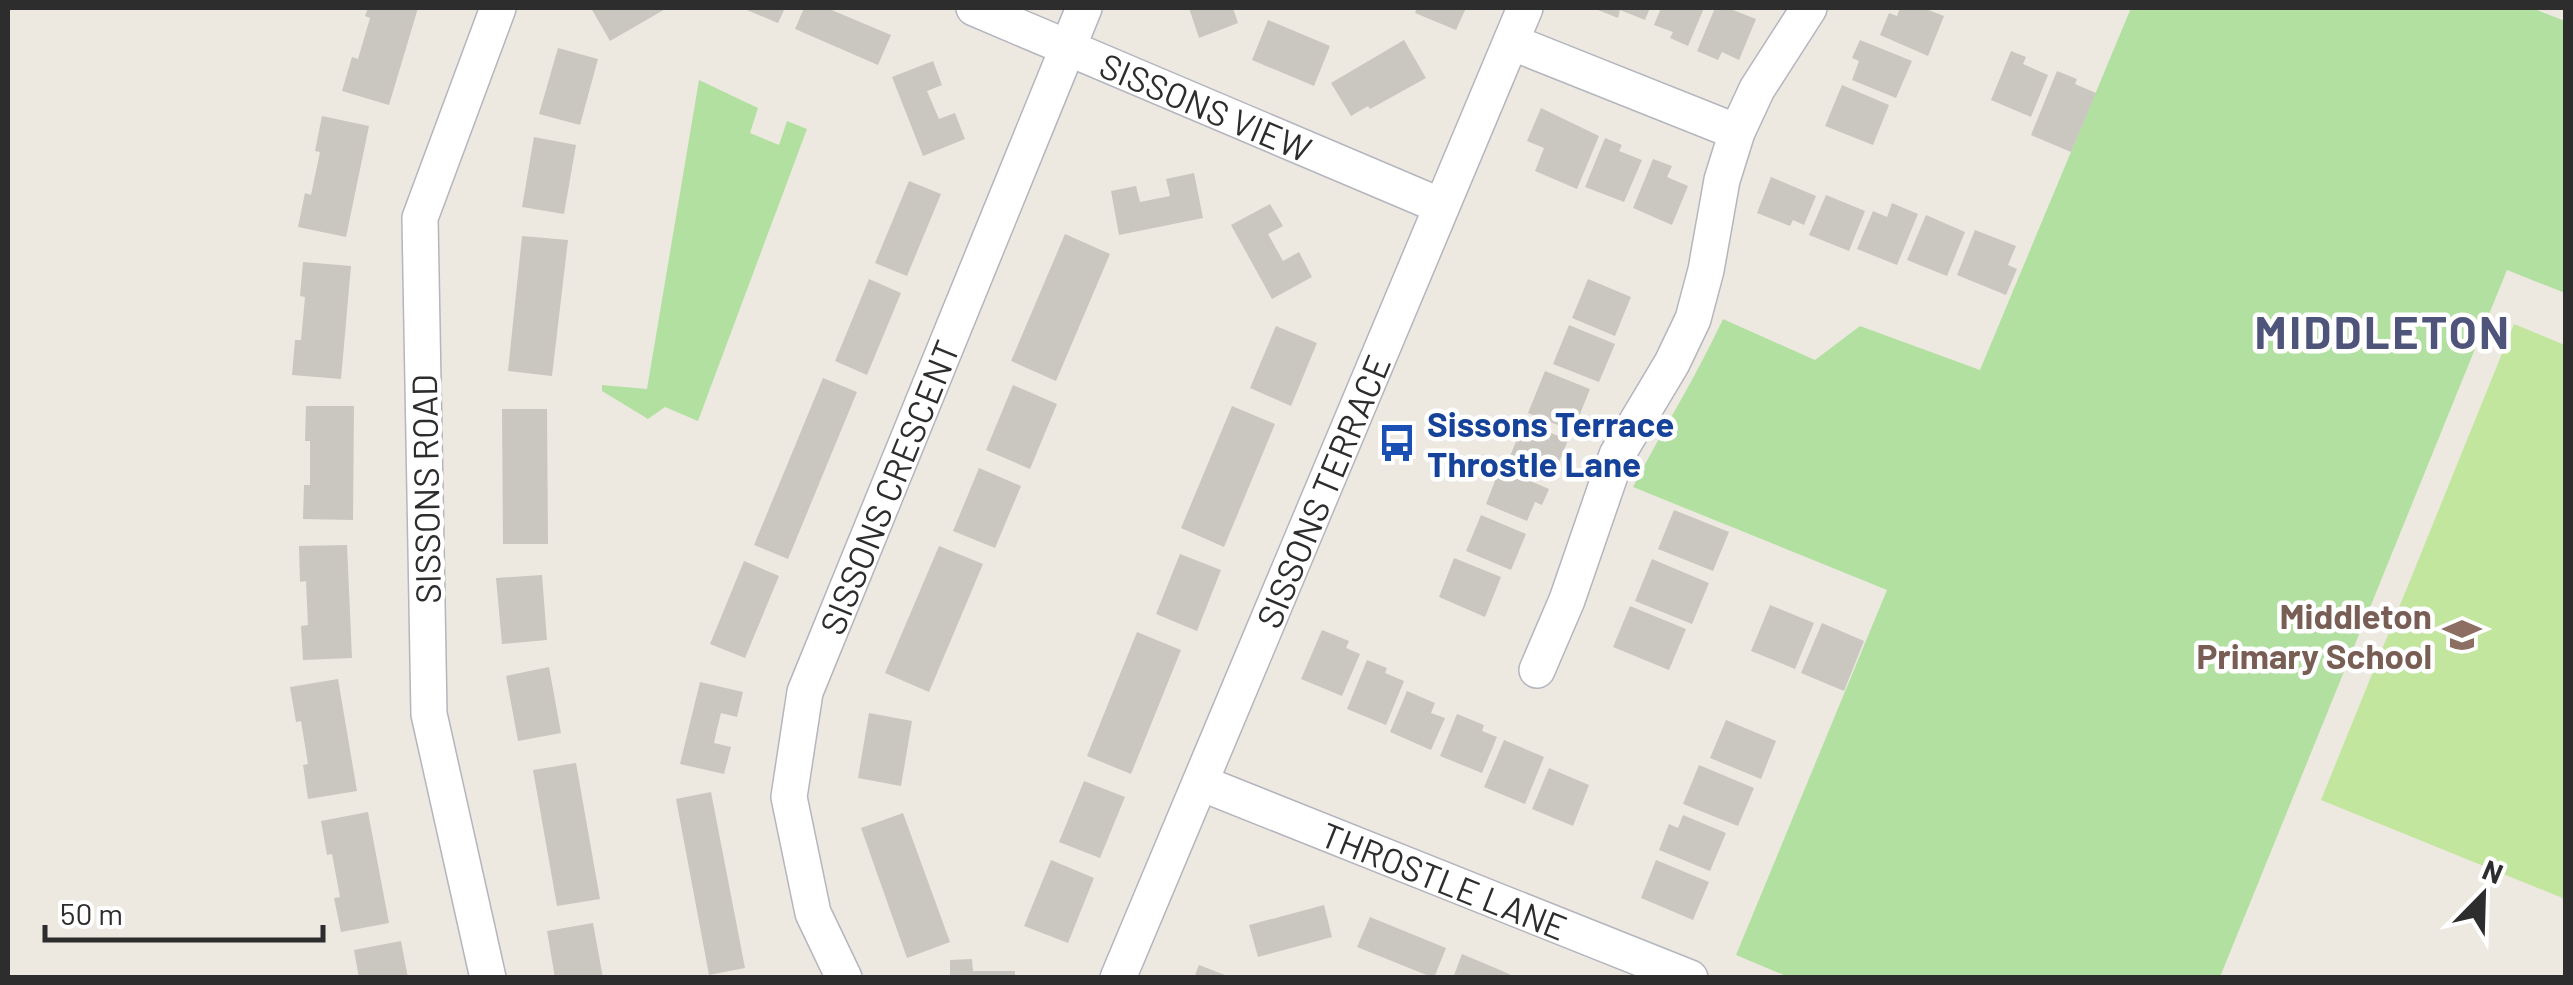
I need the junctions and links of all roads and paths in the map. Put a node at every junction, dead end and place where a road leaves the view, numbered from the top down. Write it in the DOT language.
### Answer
graph roads {
  1 [pos="498,8"];
  2 [pos="974,8"];
  3 [pos="1084,8"];
  4 [pos="1526,8"];
  5 [pos="1809,8"];
  6 [pos="1511,42"];
  7 [pos="1068,46"];
  8 [pos="1737,132"];
  9 [pos="1441,206"];
  10 [pos="1537,670"];
  11 [pos="1201,784"];
  12 [pos="488,978"];
  13 [pos="844,978"];
  14 [pos="1118,978"];
  15 [pos="1690,978"];
  1 -- 12 [label="street, SISSONS ROAD"];
  2 -- 7 [label="street, SISSONS VIEW"];
  3 -- 7 [label="street, SISSONS CRESCENT"];
  4 -- 6 [label="street, SISSONS TERRACE"];
  5 -- 8 [label="street"];
  6 -- 8 [label="street"];
  6 -- 9 [label="street, SISSONS TERRACE"];
  7 -- 9 [label="street, SISSONS VIEW"];
  7 -- 13 [label="street, SISSONS CRESCENT"];
  8 -- 10 [label="street"];
  9 -- 11 [label="street, SISSONS TERRACE"];
  11 -- 14 [label="street, SISSONS TERRACE"];
  11 -- 15 [label="street, THROSTLE LANE"];
}
